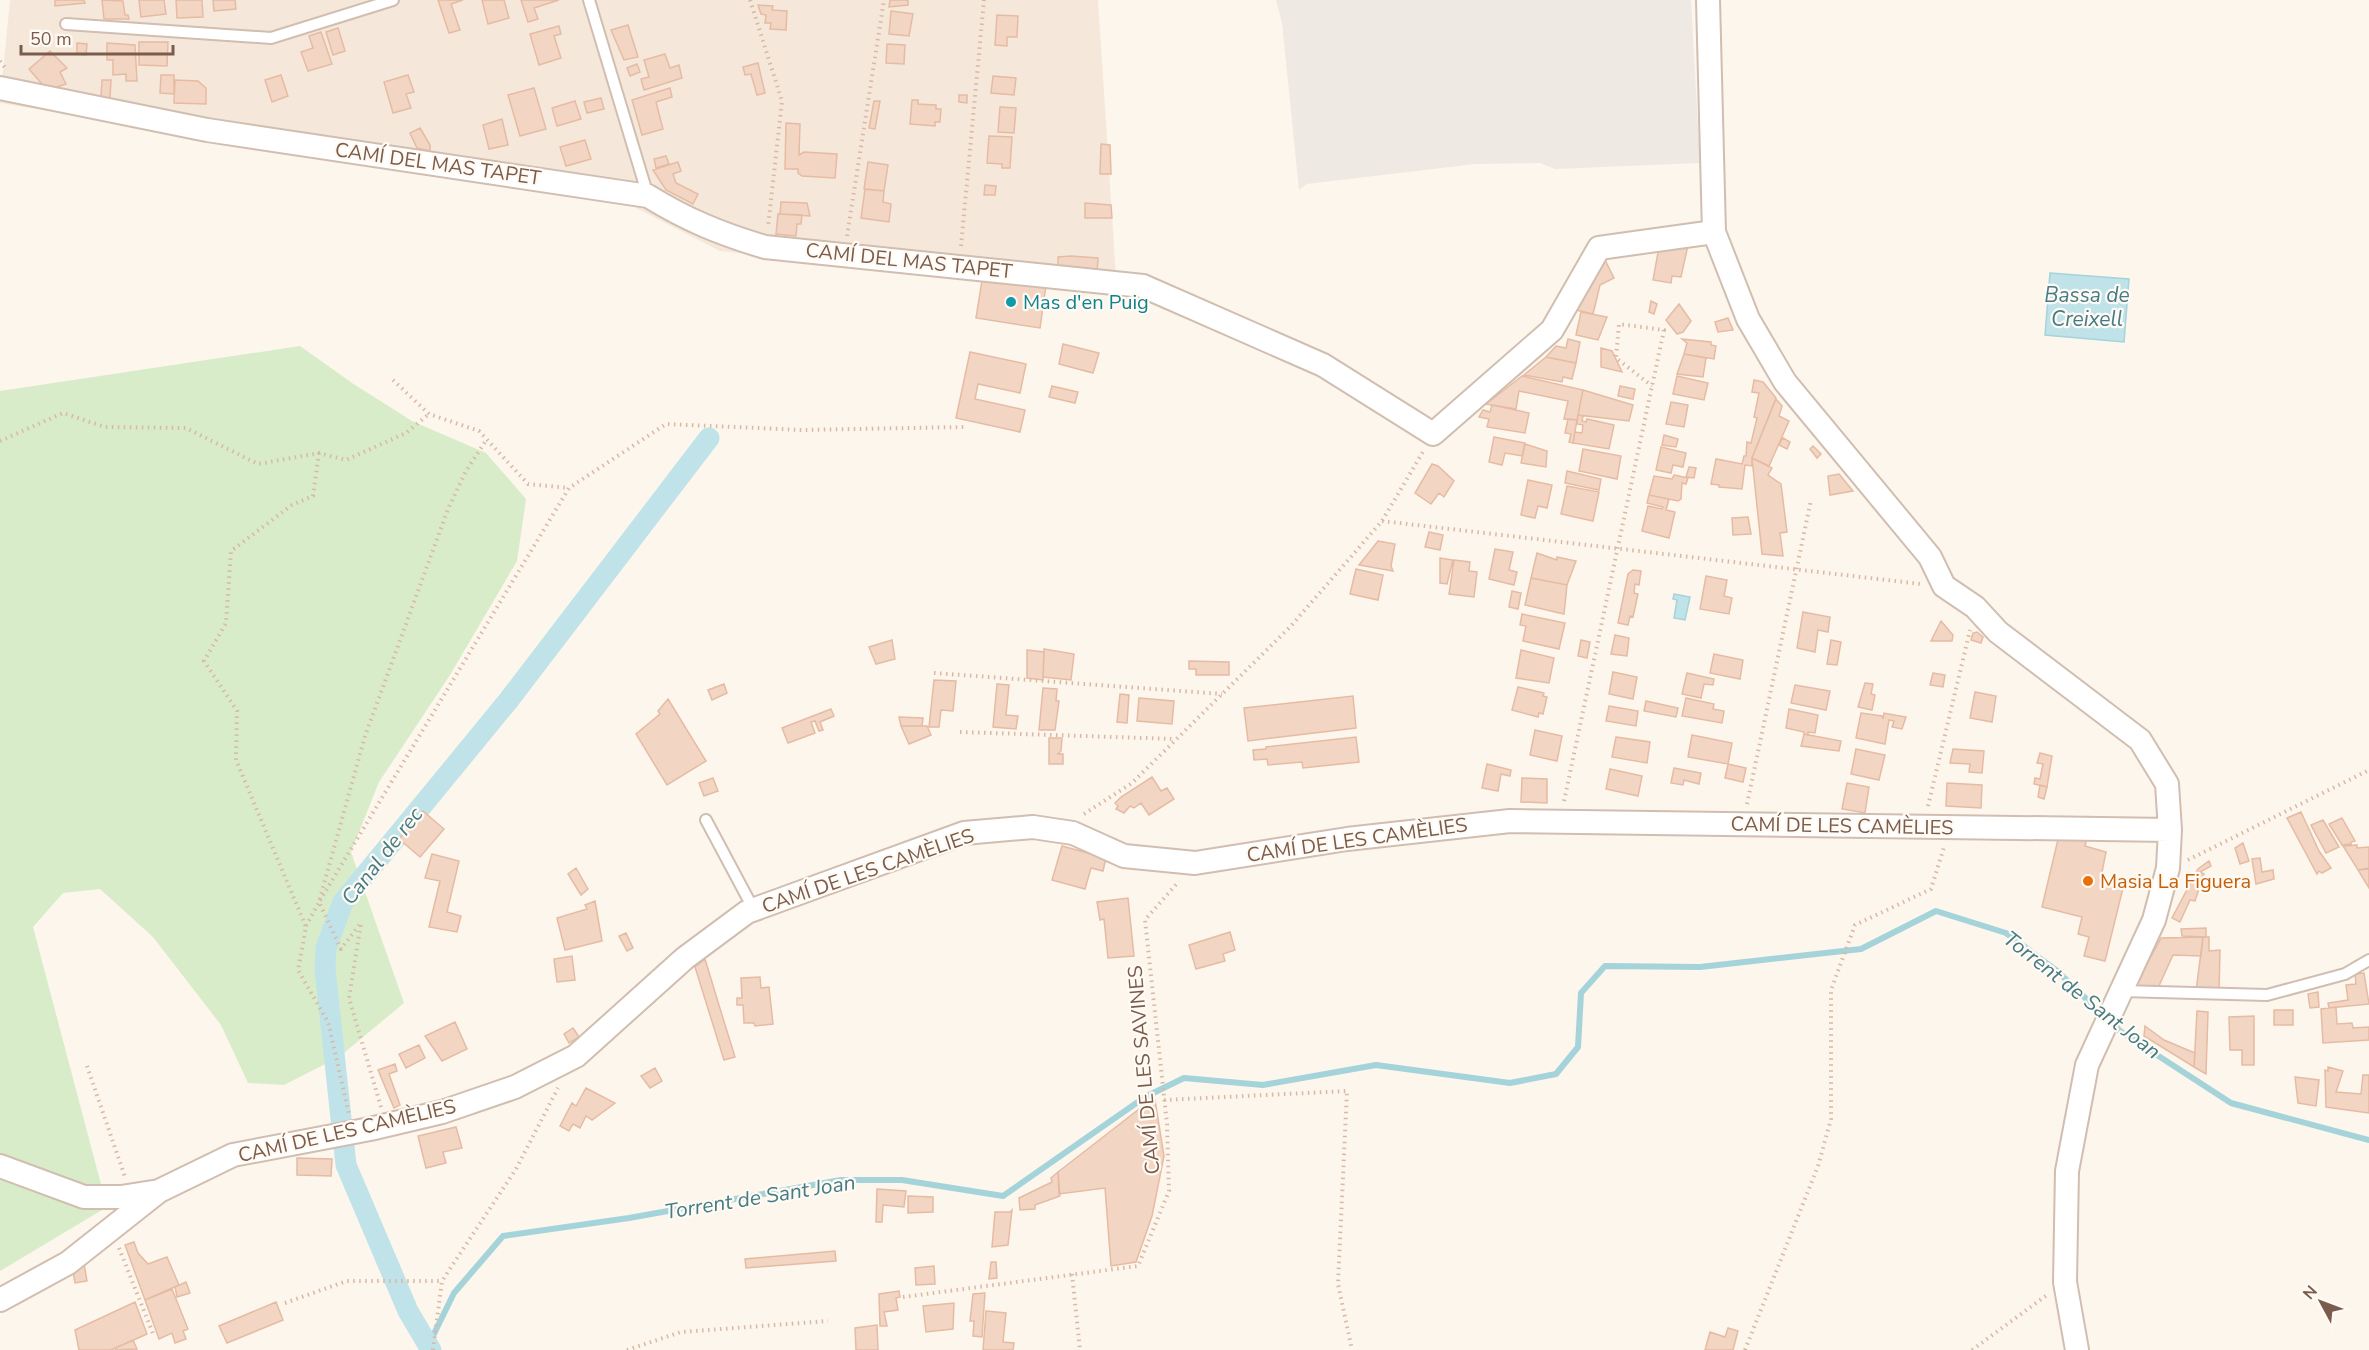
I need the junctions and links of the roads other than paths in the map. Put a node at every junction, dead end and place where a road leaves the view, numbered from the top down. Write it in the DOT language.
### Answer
graph roads {
  1 [pos="393,0"];
  2 [pos="589,0"];
  3 [pos="1708,0"];
  4 [pos="66,24"];
  5 [pos="0,88"];
  6 [pos="648,196"];
  7 [pos="1714,232"];
  8 [pos="706,820"];
  9 [pos="2170,830"];
  10 [pos="754,910"];
  11 [pos="2369,960"];
  12 [pos="2121,991"];
  13 [pos="0,1166"];
  14 [pos="159,1191"];
  15 [pos="0,1300"];
  16 [pos="2077,1350"];
  1 -- 4 [label="lane"];
  2 -- 6 [label="lane"];
  3 -- 7 [label="street"];
  5 -- 6 [label="street, CAMÍ DEL MAS TAPET"];
  6 -- 7 [label="street, CAMÍ DEL MAS TAPET"];
  7 -- 9 [label="street"];
  8 -- 10 [label="lane"];
  9 -- 10 [label="street, CAMÍ DE LES CAMÈLIES"];
  9 -- 12 [label="street"];
  10 -- 14 [label="street, CAMÍ DE LES CAMÈLIES"];
  11 -- 12 [label="lane"];
  12 -- 16 [label="street"];
  13 -- 14 [label="street, CAMÍ DE LES CAMÈLIES"];
  14 -- 15 [label="street"];
}
